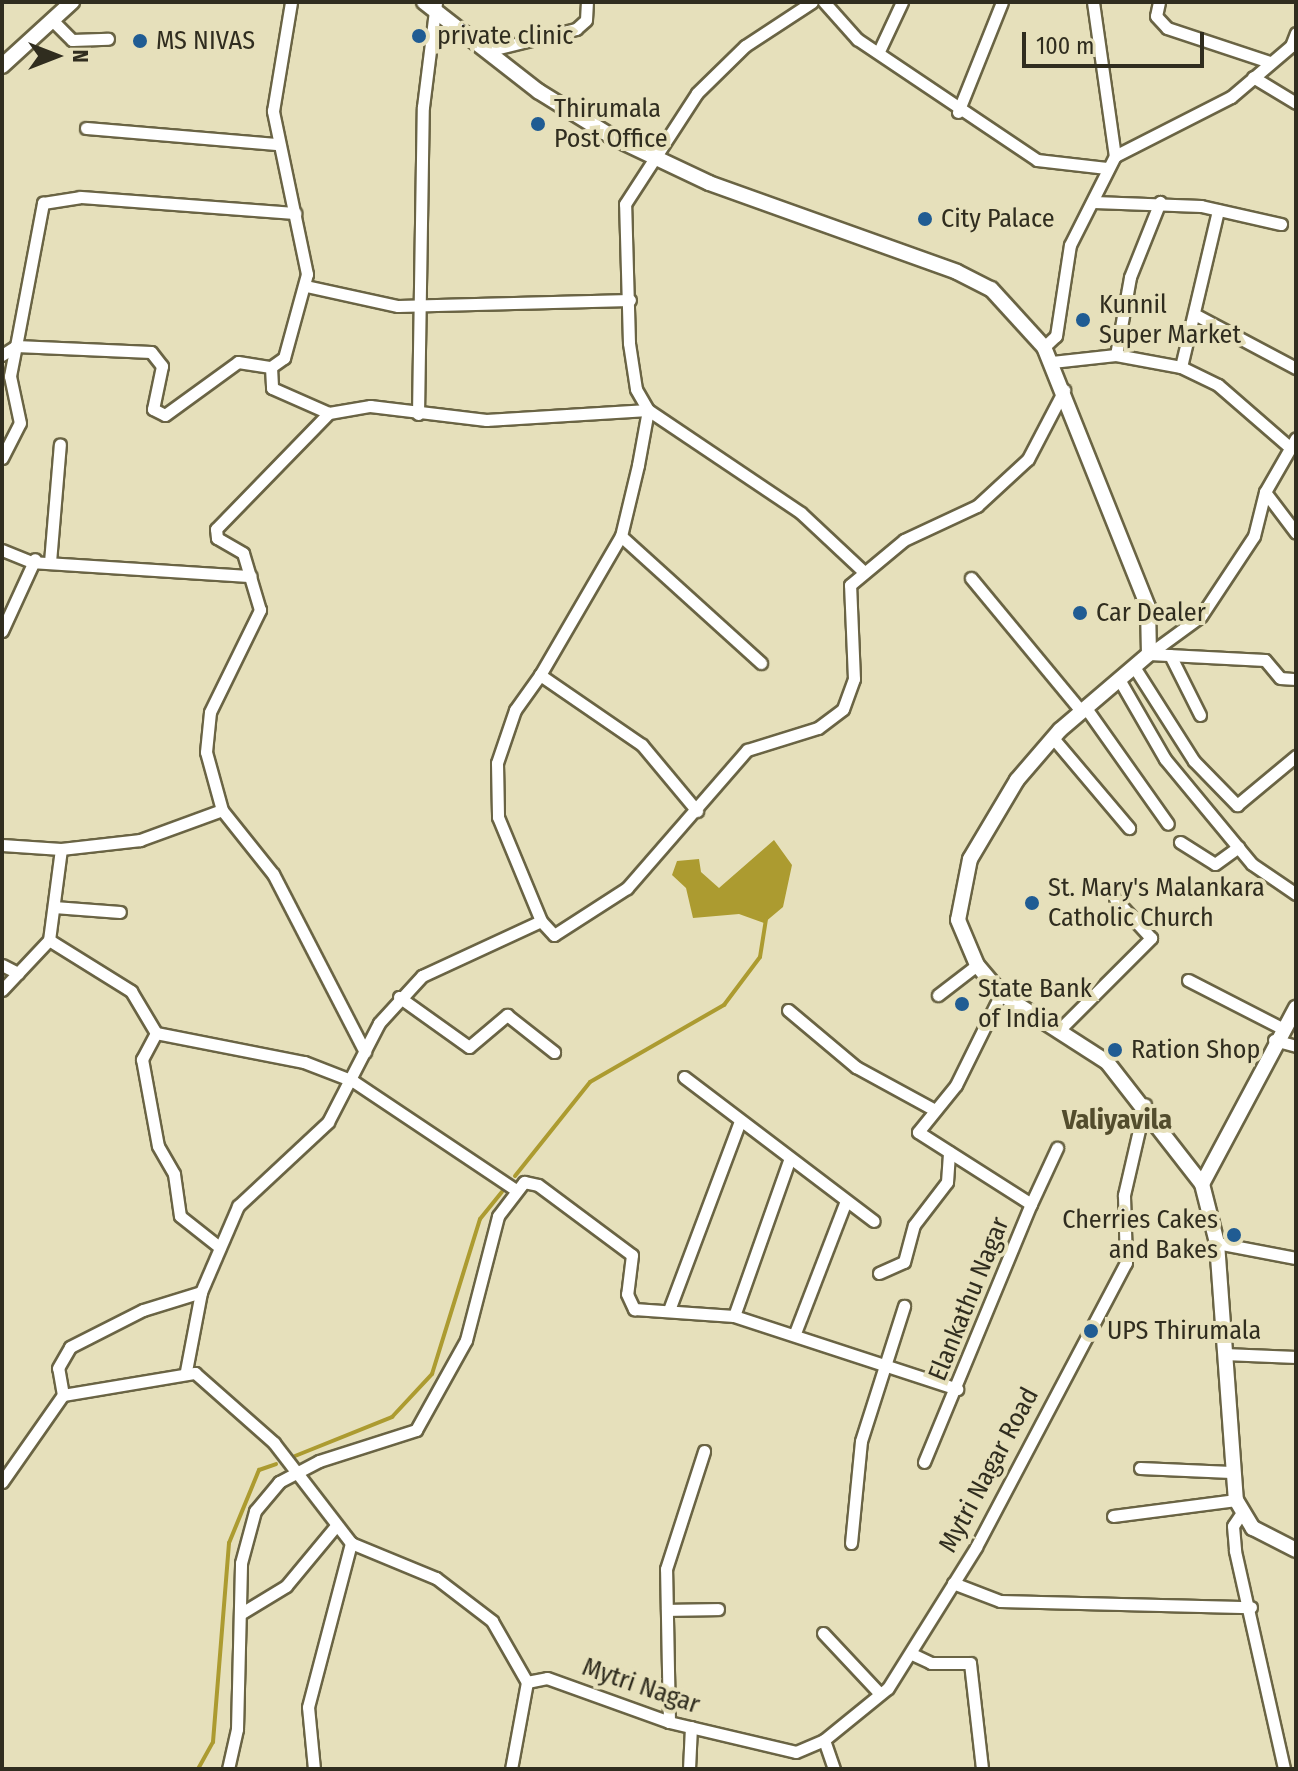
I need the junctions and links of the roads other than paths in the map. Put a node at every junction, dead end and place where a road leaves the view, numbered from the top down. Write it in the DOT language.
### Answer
graph roads {
  1 [pos="72,2"];
  2 [pos="291,2"];
  3 [pos="587,2"];
  4 [pos="812,2"];
  5 [pos="824,2"];
  6 [pos="902,2"];
  7 [pos="1002,2"];
  8 [pos="1093,2"];
  9 [pos="1159,2"];
  10 [pos="432,4"];
  11 [pos="53,21"];
  12 [pos="1296,33"];
  13 [pos="108,39"];
  14 [pos="1293,47"];
  15 [pos="880,49"];
  16 [pos="491,50"];
  17 [pos="1270,62"];
  18 [pos="2,66"];
  19 [pos="1253,77"];
  20 [pos="1296,103"];
  21 [pos="958,112"];
  22 [pos="86,128"];
  23 [pos="276,144"];
  24 [pos="1115,156"];
  25 [pos="654,157"];
  26 [pos="1107,168"];
  27 [pos="1094,202"];
  28 [pos="1160,202"];
  29 [pos="1218,210"];
  30 [pos="295,213"];
  31 [pos="1281,224"];
  32 [pos="306,286"];
  33 [pos="630,300"];
  34 [pos="417,303"];
  35 [pos="1198,316"];
  36 [pos="16,346"];
  37 [pos="1044,347"];
  38 [pos="2,355"];
  39 [pos="1116,355"];
  40 [pos="1052,362"];
  41 [pos="271,367"];
  42 [pos="1181,367"];
  43 [pos="1296,368"];
  44 [pos="1064,390"];
  45 [pos="648,410"];
  46 [pos="329,413"];
  47 [pos="418,414"];
  48 [pos="1291,441"];
  49 [pos="60,444"];
  50 [pos="2,458"];
  51 [pos="1265,492"];
  52 [pos="1296,533"];
  53 [pos="621,536"];
  54 [pos="51,547"];
  55 [pos="2,550"];
  56 [pos="32,562"];
  57 [pos="50,562"];
  58 [pos="862,570"];
  59 [pos="251,576"];
  60 [pos="971,578"];
  61 [pos="2,631"];
  62 [pos="1149,654"];
  63 [pos="1170,655"];
  64 [pos="761,663"];
  65 [pos="1136,670"];
  66 [pos="540,675"];
  67 [pos="1296,679"];
  68 [pos="1120,681"];
  69 [pos="1085,712"];
  70 [pos="1200,715"];
  71 [pos="1053,738"];
  72 [pos="1296,756"];
  73 [pos="222,810"];
  74 [pos="697,811"];
  75 [pos="1168,824"];
  76 [pos="1129,828"];
  77 [pos="1180,842"];
  78 [pos="2,845"];
  79 [pos="1238,847"];
  80 [pos="61,849"];
  81 [pos="1296,894"];
  82 [pos="1115,899"];
  83 [pos="54,907"];
  84 [pos="120,912"];
  85 [pos="541,921"];
  86 [pos="49,940"];
  87 [pos="2,965"];
  88 [pos="977,965"];
  89 [pos="18,973"];
  90 [pos="1188,980"];
  91 [pos="2,990"];
  92 [pos="1001,994"];
  93 [pos="938,995"];
  94 [pos="399,997"];
  95 [pos="1296,1008"];
  96 [pos="788,1010"];
  97 [pos="1060,1029"];
  98 [pos="156,1033"];
  99 [pos="1278,1034"];
  100 [pos="1296,1046"];
  101 [pos="365,1052"];
  102 [pos="554,1052"];
  103 [pos="684,1077"];
  104 [pos="353,1081"];
  105 [pos="1145,1103"];
  106 [pos="935,1110"];
  107 [pos="740,1121"];
  108 [pos="1057,1148"];
  109 [pos="949,1152"];
  110 [pos="789,1161"];
  111 [pos="1202,1184"];
  112 [pos="516,1190"];
  113 [pos="846,1201"];
  114 [pos="1031,1204"];
  115 [pos="874,1221"];
  116 [pos="1217,1243"];
  117 [pos="218,1246"];
  118 [pos="1296,1258"];
  119 [pos="879,1273"];
  120 [pos="201,1292"];
  121 [pos="904,1306"];
  122 [pos="669,1310"];
  123 [pos="734,1316"];
  124 [pos="795,1333"];
  125 [pos="1224,1354"];
  126 [pos="1296,1357"];
  127 [pos="886,1363"];
  128 [pos="186,1371"];
  129 [pos="957,1389"];
  130 [pos="63,1395"];
  131 [pos="704,1451"];
  132 [pos="924,1462"];
  133 [pos="1140,1468"];
  134 [pos="1231,1472"];
  135 [pos="297,1475"];
  136 [pos="2,1482"];
  137 [pos="1239,1507"];
  138 [pos="1113,1516"];
  139 [pos="335,1527"];
  140 [pos="351,1543"];
  141 [pos="851,1543"];
  142 [pos="1296,1550"];
  143 [pos="953,1583"];
  144 [pos="1251,1607"];
  145 [pos="718,1609"];
  146 [pos="667,1610"];
  147 [pos="240,1614"];
  148 [pos="823,1633"];
  149 [pos="912,1654"];
  150 [pos="527,1682"];
  151 [pos="880,1694"];
  152 [pos="669,1722"];
  153 [pos="691,1727"];
  154 [pos="824,1740"];
  155 [pos="742,1742"];
  156 [pos="311,1768"];
  157 [pos="228,1769"];
  158 [pos="511,1769"];
  159 [pos="689,1769"];
  160 [pos="834,1769"];
  161 [pos="982,1769"];
  162 [pos="1284,1769"];
  1 -- 11 [label="main road"];
  2 -- 23 [label="street"];
  3 -- 16 [label="street"];
  4 -- 25 [label="street"];
  5 -- 15 [label="street"];
  6 -- 15 [label="street"];
  7 -- 21 [label="street"];
  8 -- 24 [label="street"];
  9 -- 17 [label="street"];
  10 -- 16 [label="main road"];
  10 -- 34 [label="street"];
  11 -- 13 [label="street"];
  11 -- 18 [label="main road"];
  12 -- 14 [label="street"];
  14 -- 17 [label="street"];
  15 -- 21 [label="street"];
  16 -- 25 [label="main road"];
  17 -- 19 [label="street"];
  19 -- 20 [label="street"];
  19 -- 24 [label="street"];
  21 -- 26 [label="street"];
  22 -- 23 [label="street"];
  23 -- 30 [label="street"];
  24 -- 26 [label="street"];
  25 -- 33 [label="street"];
  25 -- 37 [label="main road"];
  26 -- 27 [label="street"];
  27 -- 28 [label="street"];
  27 -- 37 [label="street"];
  28 -- 29 [label="street"];
  28 -- 39 [label="street"];
  29 -- 31 [label="street"];
  29 -- 35 [label="street"];
  30 -- 32 [label="street"];
  30 -- 36 [label="street"];
  32 -- 34 [label="street"];
  32 -- 41 [label="street"];
  33 -- 34 [label="street"];
  33 -- 45 [label="street"];
  34 -- 47 [label="street"];
  35 -- 42 [label="street"];
  35 -- 43 [label="street"];
  36 -- 38 [label="street"];
  36 -- 41 [label="street"];
  36 -- 50 [label="street"];
  37 -- 40 [label="main road"];
  39 -- 40 [label="street"];
  39 -- 42 [label="street"];
  40 -- 44 [label="main road"];
  41 -- 46 [label="street"];
  42 -- 48 [label="street"];
  44 -- 58 [label="street"];
  44 -- 62 [label="main road"];
  45 -- 47 [label="street"];
  45 -- 53 [label="street"];
  45 -- 58 [label="street"];
  46 -- 47 [label="street"];
  46 -- 59 [label="street"];
  48 -- 51 [label="street"];
  49 -- 54 [label="street"];
  51 -- 52 [label="street"];
  51 -- 62 [label="street"];
  53 -- 64 [label="street"];
  53 -- 66 [label="street"];
  54 -- 56 [label="street"];
  54 -- 57 [label="street"];
  55 -- 56 [label="street"];
  56 -- 57 [label="street"];
  56 -- 61 [label="street"];
  57 -- 59 [label="street"];
  58 -- 74 [label="street"];
  59 -- 73 [label="street"];
  60 -- 69 [label="street"];
  62 -- 63 [label="street"];
  62 -- 65 [label="main road"];
  63 -- 67 [label="street"];
  63 -- 70 [label="street"];
  65 -- 68 [label="main road"];
  65 -- 72 [label="street"];
  66 -- 74 [label="street"];
  66 -- 85 [label="street"];
  68 -- 69 [label="main road"];
  68 -- 79 [label="street"];
  69 -- 71 [label="main road"];
  69 -- 75 [label="street"];
  71 -- 76 [label="street"];
  71 -- 88 [label="main road"];
  73 -- 80 [label="street"];
  73 -- 101 [label="street"];
  74 -- 85 [label="street"];
  77 -- 79 [label="street"];
  78 -- 80 [label="street"];
  79 -- 81 [label="street"];
  80 -- 83 [label="street"];
  82 -- 97 [label="street"];
  83 -- 84 [label="street"];
  83 -- 86 [label="street"];
  85 -- 94 [label="street"];
  86 -- 89 [label="street"];
  86 -- 98 [label="street"];
  87 -- 89 [label="street"];
  88 -- 92 [label="main road"];
  88 -- 93 [label="street"];
  89 -- 91 [label="street"];
  90 -- 99 [label="street"];
  92 -- 97 [label="main road"];
  92 -- 106 [label="street, Elankathu Nagar"];
  94 -- 101 [label="street"];
  94 -- 102 [label="street"];
  95 -- 99 [label="main road"];
  96 -- 106 [label="street"];
  97 -- 105 [label="main road"];
  98 -- 104 [label="street"];
  98 -- 117 [label="street"];
  99 -- 100 [label="street"];
  99 -- 111 [label="main road"];
  101 -- 104 [label="street"];
  103 -- 107 [label="street"];
  104 -- 112 [label="street"];
  104 -- 117 [label="street"];
  105 -- 111 [label="main road"];
  105 -- 143 [label="street, Mytri Nagar Road"];
  106 -- 109 [label="street, Elankathu Nagar"];
  107 -- 110 [label="street"];
  107 -- 122 [label="street"];
  108 -- 114 [label="street"];
  109 -- 114 [label="street, Elankathu Nagar"];
  109 -- 119 [label="street"];
  110 -- 113 [label="street"];
  110 -- 123 [label="street"];
  111 -- 116 [label="main road"];
  112 -- 122 [label="street"];
  112 -- 135 [label="street"];
  113 -- 115 [label="street"];
  113 -- 124 [label="street"];
  114 -- 129 [label="street, Elankathu Nagar"];
  116 -- 118 [label="street"];
  116 -- 125 [label="main road"];
  117 -- 120 [label="street"];
  120 -- 128 [label="street"];
  120 -- 130 [label="street"];
  121 -- 127 [label="street"];
  122 -- 123 [label="street"];
  123 -- 124 [label="street"];
  124 -- 127 [label="street"];
  125 -- 126 [label="street"];
  125 -- 134 [label="main road"];
  127 -- 129 [label="street"];
  127 -- 141 [label="street"];
  128 -- 130 [label="street"];
  128 -- 135 [label="street"];
  129 -- 132 [label="street, Elankathu Nagar"];
  130 -- 136 [label="street"];
  131 -- 146 [label="street"];
  133 -- 134 [label="street"];
  134 -- 137 [label="main road"];
  135 -- 139 [label="street"];
  135 -- 147 [label="street"];
  137 -- 138 [label="street"];
  137 -- 142 [label="main road"];
  137 -- 144 [label="street"];
  139 -- 140 [label="street"];
  139 -- 147 [label="street"];
  140 -- 150 [label="street"];
  140 -- 156 [label="street"];
  143 -- 144 [label="street"];
  143 -- 149 [label="street, Mytri Nagar Road"];
  144 -- 162 [label="street"];
  145 -- 146 [label="street"];
  146 -- 152 [label="street"];
  147 -- 157 [label="street"];
  148 -- 151 [label="street"];
  149 -- 151 [label="street, Mytri Nagar Road"];
  149 -- 161 [label="street"];
  150 -- 152 [label="street, Mytri Nagar"];
  150 -- 158 [label="street"];
  151 -- 154 [label="street, Mytri Nagar Road"];
  152 -- 153 [label="street, Mytri Nagar"];
  153 -- 155 [label="street, Mytri Nagar"];
  153 -- 159 [label="street"];
  154 -- 155 [label="street, Mytri Nagar Road"];
  154 -- 160 [label="street"];
}
